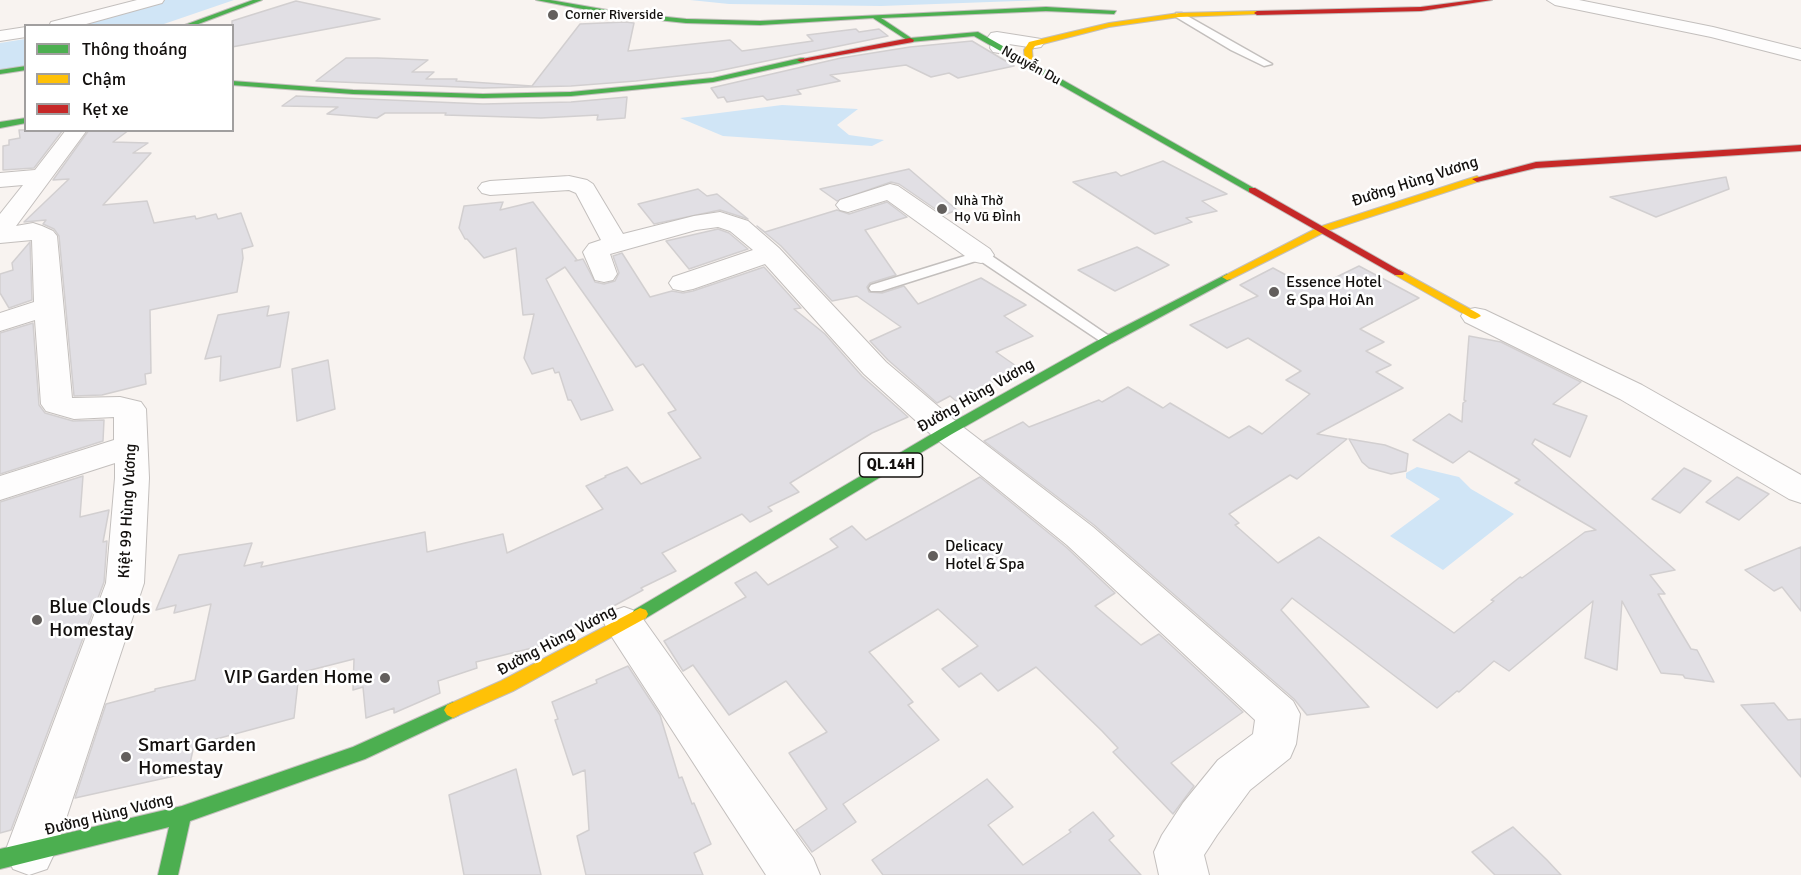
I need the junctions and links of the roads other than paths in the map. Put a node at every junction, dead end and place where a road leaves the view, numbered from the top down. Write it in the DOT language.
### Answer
graph roads {
  1 [pos="156,0"];
  2 [pos="259,0"];
  3 [pos="539,0"];
  4 [pos="1489,0"];
  5 [pos="1555,0"];
  6 [pos="1179,15"];
  7 [pos="874,16"];
  8 [pos="65,24"];
  9 [pos="191,24"];
  10 [pos="24,32"];
  11 [pos="0,36"];
  12 [pos="910,40"];
  13 [pos="1035,43"];
  14 [pos="999,48"];
  15 [pos="1801,55"];
  16 [pos="1029,62"];
  17 [pos="1267,64"];
  18 [pos="24,68"];
  19 [pos="0,72"];
  20 [pos="234,83"];
  21 [pos="24,120"];
  22 [pos="0,125"];
  23 [pos="75,132"];
  24 [pos="1801,148"];
  25 [pos="41,176"];
  26 [pos="0,180"];
  27 [pos="490,188"];
  28 [pos="848,205"];
  29 [pos="1323,229"];
  30 [pos="11,232"];
  31 [pos="616,244"];
  32 [pos="981,255"];
  33 [pos="777,262"];
  34 [pos="604,273"];
  35 [pos="683,283"];
  36 [pos="876,288"];
  37 [pos="708,297"];
  38 [pos="48,307"];
  39 [pos="1475,316"];
  40 [pos="0,322"];
  41 [pos="1108,340"];
  42 [pos="947,430"];
  43 [pos="132,446"];
  44 [pos="0,488"];
  45 [pos="1801,491"];
  46 [pos="624,623"];
  47 [pos="182,815"];
  48 [pos="15,856"];
  49 [pos="168,875"];
  50 [pos="795,875"];
  51 [pos="1184,875"];
  1 -- 8 [label="street"];
  2 -- 9 [label="street"];
  3 -- 7 [label="street"];
  4 -- 6 [label="street"];
  5 -- 15 [label="street"];
  6 -- 7 [label="street"];
  6 -- 13 [label="street"];
  6 -- 17 [label="lane"];
  7 -- 12 [label="street"];
  10 -- 11 [label="street"];
  12 -- 14 [label="street, Nguyễn Du"];
  12 -- 20 [label="street, Nguyễn Du"];
  13 -- 14 [label="street"];
  13 -- 16 [label="street"];
  14 -- 16 [label="street, Nguyễn Du"];
  16 -- 29 [label="street, Nguyễn Du"];
  18 -- 19 [label="street"];
  21 -- 22 [label="street"];
  23 -- 25 [label="street"];
  24 -- 29 [label="street, Đường Hùng Vương / QL.14H"];
  25 -- 26 [label="street"];
  25 -- 30 [label="street"];
  27 -- 31 [label="street"];
  28 -- 32 [label="street"];
  29 -- 39 [label="street, Nguyễn Du"];
  29 -- 41 [label="street, Đường Hùng Vương / QL.14H"];
  30 -- 38 [label="street, Kiệt 99 Hùng Vương"];
  31 -- 33 [label="street"];
  31 -- 34 [label="street"];
  32 -- 36 [label="lane"];
  32 -- 41 [label="lane"];
  33 -- 35 [label="street"];
  33 -- 37 [label="street"];
  33 -- 42 [label="street"];
  38 -- 40 [label="street"];
  38 -- 43 [label="street, Kiệt 99 Hùng Vương"];
  39 -- 45 [label="street"];
  41 -- 42 [label="street, Đường Hùng Vương / QL.14H"];
  42 -- 46 [label="street, Đường Hùng Vương / QL.14H"];
  42 -- 51 [label="street"];
  43 -- 44 [label="street"];
  43 -- 48 [label="street, Kiệt 99 Hùng Vương"];
  46 -- 47 [label="street, Đường Hùng Vương / QL.14H"];
  46 -- 50 [label="street"];
  47 -- 48 [label="street, Đường Hùng Vương / QL.14H"];
  47 -- 49 [label="street"];
}
